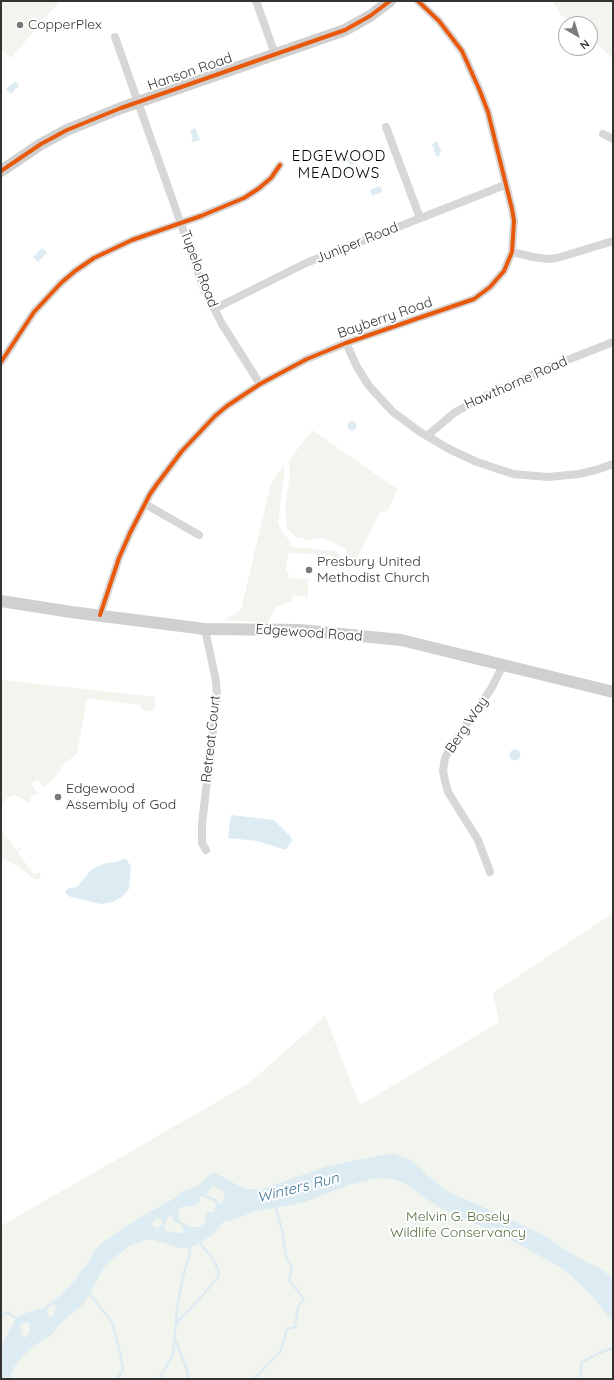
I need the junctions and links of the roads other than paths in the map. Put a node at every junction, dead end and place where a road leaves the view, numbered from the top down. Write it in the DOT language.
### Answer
graph roads {
  1 [pos="256,1"];
  2 [pos="390,1"];
  3 [pos="418,1"];
  4 [pos="115,37"];
  5 [pos="275,54"];
  6 [pos="138,102"];
  7 [pos="386,127"];
  8 [pos="603,134"];
  9 [pos="613,139"];
  10 [pos="280,165"];
  11 [pos="1,171"];
  12 [pos="505,185"];
  13 [pos="420,218"];
  14 [pos="182,223"];
  15 [pos="613,241"];
  16 [pos="512,252"];
  17 [pos="214,309"];
  18 [pos="613,342"];
  19 [pos="346,343"];
  20 [pos="1,362"];
  21 [pos="260,384"];
  22 [pos="427,436"];
  23 [pos="613,464"];
  24 [pos="145,504"];
  25 [pos="199,535"];
  26 [pos="1,601"];
  27 [pos="100,615"];
  28 [pos="205,628"];
  29 [pos="503,665"];
  30 [pos="613,692"];
  31 [pos="206,850"];
  32 [pos="490,872"];
  1 -- 5 [label="street"];
  2 -- 5 [label="main road, Hanson Road"];
  3 -- 12 [label="street, Bayberry Road"];
  4 -- 6 [label="street, Tupelo Road"];
  5 -- 6 [label="main road, Hanson Road"];
  6 -- 11 [label="main road, Hanson Road"];
  6 -- 14 [label="street, Tupelo Road"];
  7 -- 13 [label="street"];
  8 -- 9 [label="street"];
  10 -- 14 [label="street"];
  12 -- 13 [label="street, Juniper Road"];
  12 -- 16 [label="street, Bayberry Road"];
  13 -- 17 [label="street, Juniper Road"];
  14 -- 17 [label="street, Tupelo Road"];
  14 -- 20 [label="street"];
  15 -- 16 [label="street"];
  16 -- 19 [label="street, Bayberry Road"];
  17 -- 21 [label="street, Tupelo Road"];
  18 -- 22 [label="street, Hawthorne Road"];
  19 -- 21 [label="street, Bayberry Road"];
  19 -- 22 [label="street"];
  21 -- 24 [label="street, Bayberry Road"];
  22 -- 23 [label="street"];
  24 -- 25 [label="street"];
  24 -- 27 [label="street, Bayberry Road"];
  26 -- 27 [label="main road, Edgewood Road"];
  27 -- 28 [label="main road, Edgewood Road"];
  28 -- 29 [label="main road, Edgewood Road"];
  28 -- 31 [label="street, Retreat Court"];
  29 -- 30 [label="main road, Edgewood Road"];
  29 -- 32 [label="street, Berg Way"];
}
